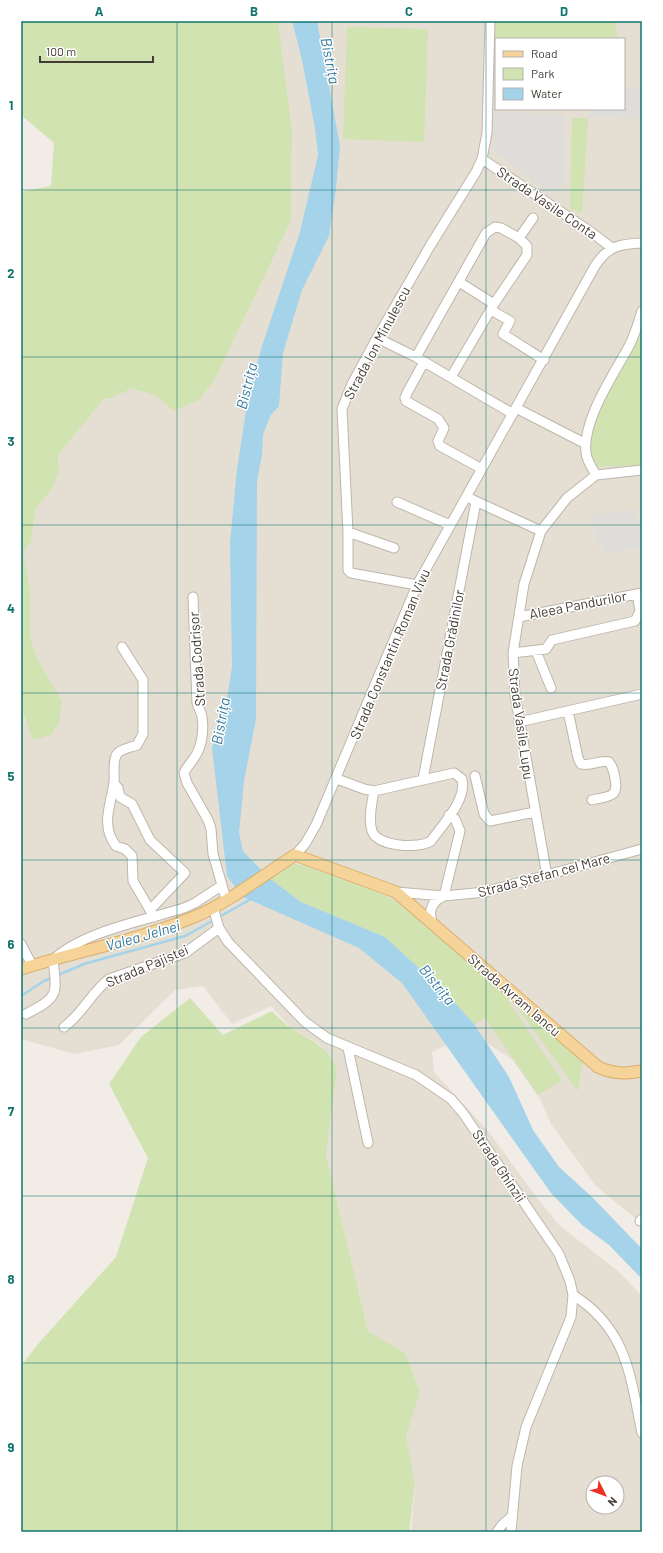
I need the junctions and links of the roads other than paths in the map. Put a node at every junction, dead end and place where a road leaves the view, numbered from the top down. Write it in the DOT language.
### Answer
graph roads {
  1 [pos="490,21"];
  2 [pos="482,159"];
  3 [pos="533,218"];
  4 [pos="519,238"];
  5 [pos="642,243"];
  6 [pos="612,248"];
  7 [pos="459,282"];
  8 [pos="492,307"];
  9 [pos="642,311"];
  10 [pos="376,338"];
  11 [pos="420,359"];
  12 [pos="544,360"];
  13 [pos="451,377"];
  14 [pos="514,411"];
  15 [pos="586,444"];
  16 [pos="482,469"];
  17 [pos="642,470"];
  18 [pos="596,475"];
  19 [pos="466,497"];
  20 [pos="397,502"];
  21 [pos="476,502"];
  22 [pos="450,525"];
  23 [pos="541,531"];
  24 [pos="348,532"];
  25 [pos="394,548"];
  26 [pos="417,585"];
  27 [pos="639,594"];
  28 [pos="193,597"];
  29 [pos="519,617"];
  30 [pos="122,647"];
  31 [pos="536,651"];
  32 [pos="513,653"];
  33 [pos="551,688"];
  34 [pos="642,694"];
  35 [pos="568,711"];
  36 [pos="519,722"];
  37 [pos="475,776"];
  38 [pos="337,779"];
  39 [pos="423,779"];
  40 [pos="114,783"];
  41 [pos="374,791"];
  42 [pos="592,800"];
  43 [pos="535,812"];
  44 [pos="449,815"];
  45 [pos="642,849"];
  46 [pos="295,855"];
  47 [pos="547,876"];
  48 [pos="221,886"];
  49 [pos="396,892"];
  50 [pos="444,896"];
  51 [pos="226,899"];
  52 [pos="214,910"];
  53 [pos="152,914"];
  54 [pos="432,922"];
  55 [pos="218,926"];
  56 [pos="21,944"];
  57 [pos="53,960"];
  58 [pos="26,967"];
  59 [pos="26,1014"];
  60 [pos="64,1027"];
  61 [pos="348,1048"];
  62 [pos="642,1071"];
  63 [pos="368,1143"];
  64 [pos="573,1295"];
  65 [pos="642,1432"];
  66 [pos="512,1516"];
  67 [pos="497,1532"];
  68 [pos="511,1532"];
  1 -- 2 [label="street, Strada Ion Minulescu"];
  2 -- 6 [label="street, Strada Vasile Conta"];
  2 -- 10 [label="street, Strada Ion Minulescu"];
  3 -- 4 [label="street"];
  4 -- 7 [label="street"];
  4 -- 8 [label="street"];
  5 -- 6 [label="street"];
  6 -- 12 [label="street, Strada Constantin Roman Vivu"];
  7 -- 8 [label="street"];
  7 -- 11 [label="street"];
  8 -- 12 [label="street"];
  8 -- 13 [label="street"];
  9 -- 15 [label="street"];
  10 -- 11 [label="street"];
  10 -- 24 [label="street, Strada Ion Minulescu"];
  11 -- 13 [label="street"];
  11 -- 16 [label="street"];
  12 -- 14 [label="street, Strada Constantin Roman Vivu"];
  13 -- 14 [label="street"];
  14 -- 15 [label="street"];
  14 -- 16 [label="street, Strada Constantin Roman Vivu"];
  15 -- 18 [label="street"];
  16 -- 19 [label="street, Strada Constantin Roman Vivu"];
  17 -- 18 [label="street"];
  18 -- 23 [label="street, Strada Vasile Lupu"];
  19 -- 21 [label="street"];
  19 -- 22 [label="street, Strada Constantin Roman Vivu"];
  20 -- 22 [label="street"];
  21 -- 23 [label="street"];
  21 -- 39 [label="street, Strada Grădinilor"];
  22 -- 26 [label="street, Strada Constantin Roman Vivu"];
  23 -- 29 [label="street, Strada Vasile Lupu"];
  24 -- 25 [label="street"];
  24 -- 26 [label="street, Strada Ion Minulescu"];
  26 -- 38 [label="street, Strada Constantin Roman Vivu"];
  27 -- 29 [label="street, Aleea Pandurilor"];
  27 -- 31 [label="street, Aleea Pandurilor"];
  28 -- 48 [label="street, Strada Codrișor"];
  29 -- 32 [label="street, Strada Vasile Lupu"];
  30 -- 40 [label="street"];
  31 -- 32 [label="street, Aleea Pandurilor"];
  31 -- 33 [label="street"];
  32 -- 36 [label="street, Strada Vasile Lupu"];
  34 -- 35 [label="street"];
  35 -- 36 [label="street"];
  35 -- 42 [label="street"];
  36 -- 43 [label="street, Strada Vasile Lupu"];
  37 -- 43 [label="street"];
  38 -- 41 [label="street"];
  38 -- 46 [label="street, Strada Constantin Roman Vivu"];
  39 -- 41 [label="street"];
  39 -- 44 [label="street"];
  40 -- 53 [label="street"];
  40 -- 53 [label="street"];
  41 -- 44 [label="street"];
  43 -- 47 [label="street, Strada Vasile Lupu"];
  44 -- 50 [label="street"];
  45 -- 47 [label="street, Strada Ștefan cel Mare"];
  46 -- 49 [label="main road, Strada Ștefan cel Mare"];
  46 -- 51 [label="main road"];
  47 -- 50 [label="street, Strada Ștefan cel Mare"];
  48 -- 51 [label="street, Strada Codrișor"];
  48 -- 53 [label="street"];
  49 -- 50 [label="street, Strada Ștefan cel Mare"];
  49 -- 54 [label="main road, Strada Avram Iancu"];
  50 -- 54 [label="street"];
  51 -- 52 [label="main road"];
  52 -- 55 [label="street, Strada Ghinzii"];
  52 -- 57 [label="main road"];
  53 -- 57 [label="street"];
  54 -- 62 [label="main road, Strada Avram Iancu"];
  55 -- 60 [label="street, Strada Pajiștei"];
  55 -- 61 [label="street, Strada Ghinzii"];
  56 -- 58 [label="street"];
  57 -- 58 [label="main road"];
  57 -- 59 [label="street"];
  61 -- 63 [label="street"];
  61 -- 64 [label="street, Strada Ghinzii"];
  64 -- 65 [label="street"];
  64 -- 66 [label="street, Strada Ghinzii"];
  66 -- 67 [label="street"];
  66 -- 68 [label="street, Strada Ghinzii"];
}
